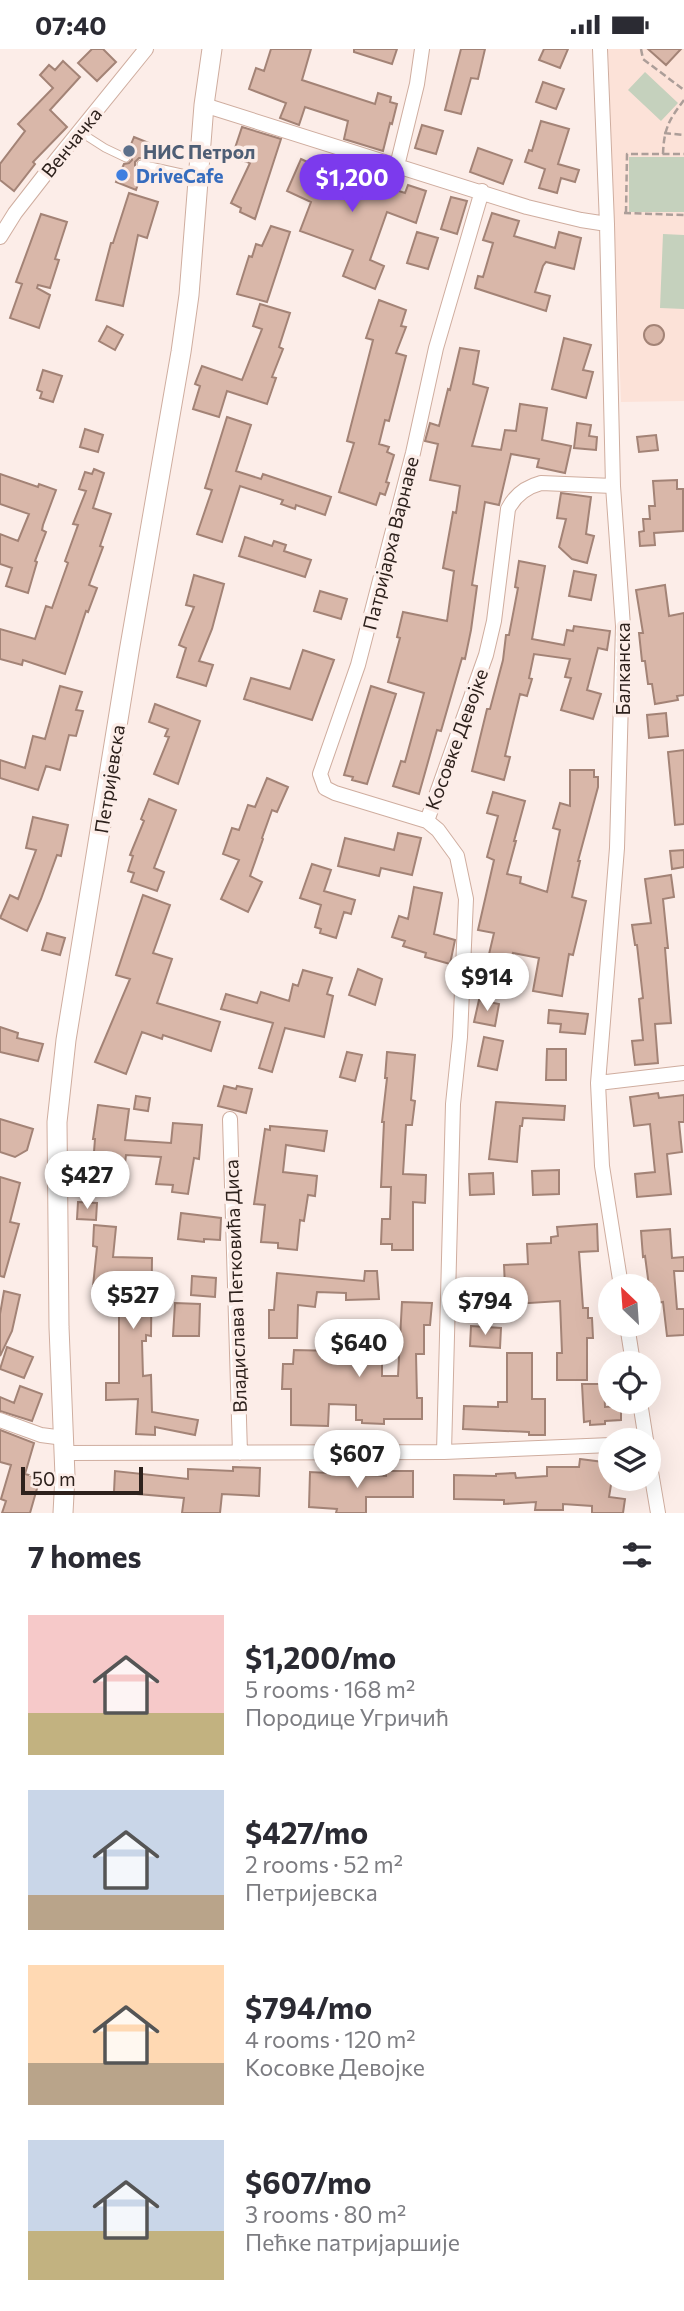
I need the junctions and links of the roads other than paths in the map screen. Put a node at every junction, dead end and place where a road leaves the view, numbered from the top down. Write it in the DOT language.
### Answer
graph roads {
  1 [pos="146,49"];
  2 [pos="212,49"];
  3 [pos="422,49"];
  4 [pos="600,49"];
  5 [pos="204,104"];
  6 [pos="80,132"];
  7 [pos="126,158"];
  8 [pos="141,164"];
  9 [pos="397,166"];
  10 [pos="198,177"];
  11 [pos="482,191"];
  12 [pos="607,218"];
  13 [pos="0,237"];
  14 [pos="613,486"];
  15 [pos="427,821"];
  16 [pos="684,1073"];
  17 [pos="598,1083"];
  18 [pos="230,1119"];
  19 [pos="619,1274"];
  20 [pos="0,1420"];
  21 [pos="64,1445"];
  22 [pos="598,1446"];
  23 [pos="444,1452"];
  24 [pos="240,1453"];
  25 [pos="654,1491"];
  26 [pos="63,1513"];
  27 [pos="658,1513"];
  1 -- 6 [label="street, Венчачка"];
  2 -- 5 [label="main road, Петријевска"];
  3 -- 9 [label="street"];
  4 -- 12 [label="street, Балканска"];
  5 -- 9 [label="street"];
  5 -- 10 [label="main road, Петријевска"];
  6 -- 7 [label="lane"];
  6 -- 13 [label="street, Венчачка"];
  8 -- 10 [label="lane"];
  9 -- 11 [label="street"];
  10 -- 21 [label="main road, Петријевска"];
  11 -- 12 [label="street"];
  11 -- 15 [label="street, Патријарха Варнаве"];
  12 -- 14 [label="street, Балканска"];
  14 -- 15 [label="street, Косовке Девојке"];
  14 -- 17 [label="street, Балканска"];
  15 -- 23 [label="street, Косовке Девојке"];
  16 -- 17 [label="street"];
  17 -- 19 [label="street, Балканска"];
  18 -- 24 [label="street, Владислава Петковића Диса"];
  20 -- 21 [label="street"];
  21 -- 24 [label="street"];
  21 -- 26 [label="main road, Петријевска"];
  22 -- 23 [label="street"];
  23 -- 24 [label="street"];
  25 -- 27 [label="street"];
}
